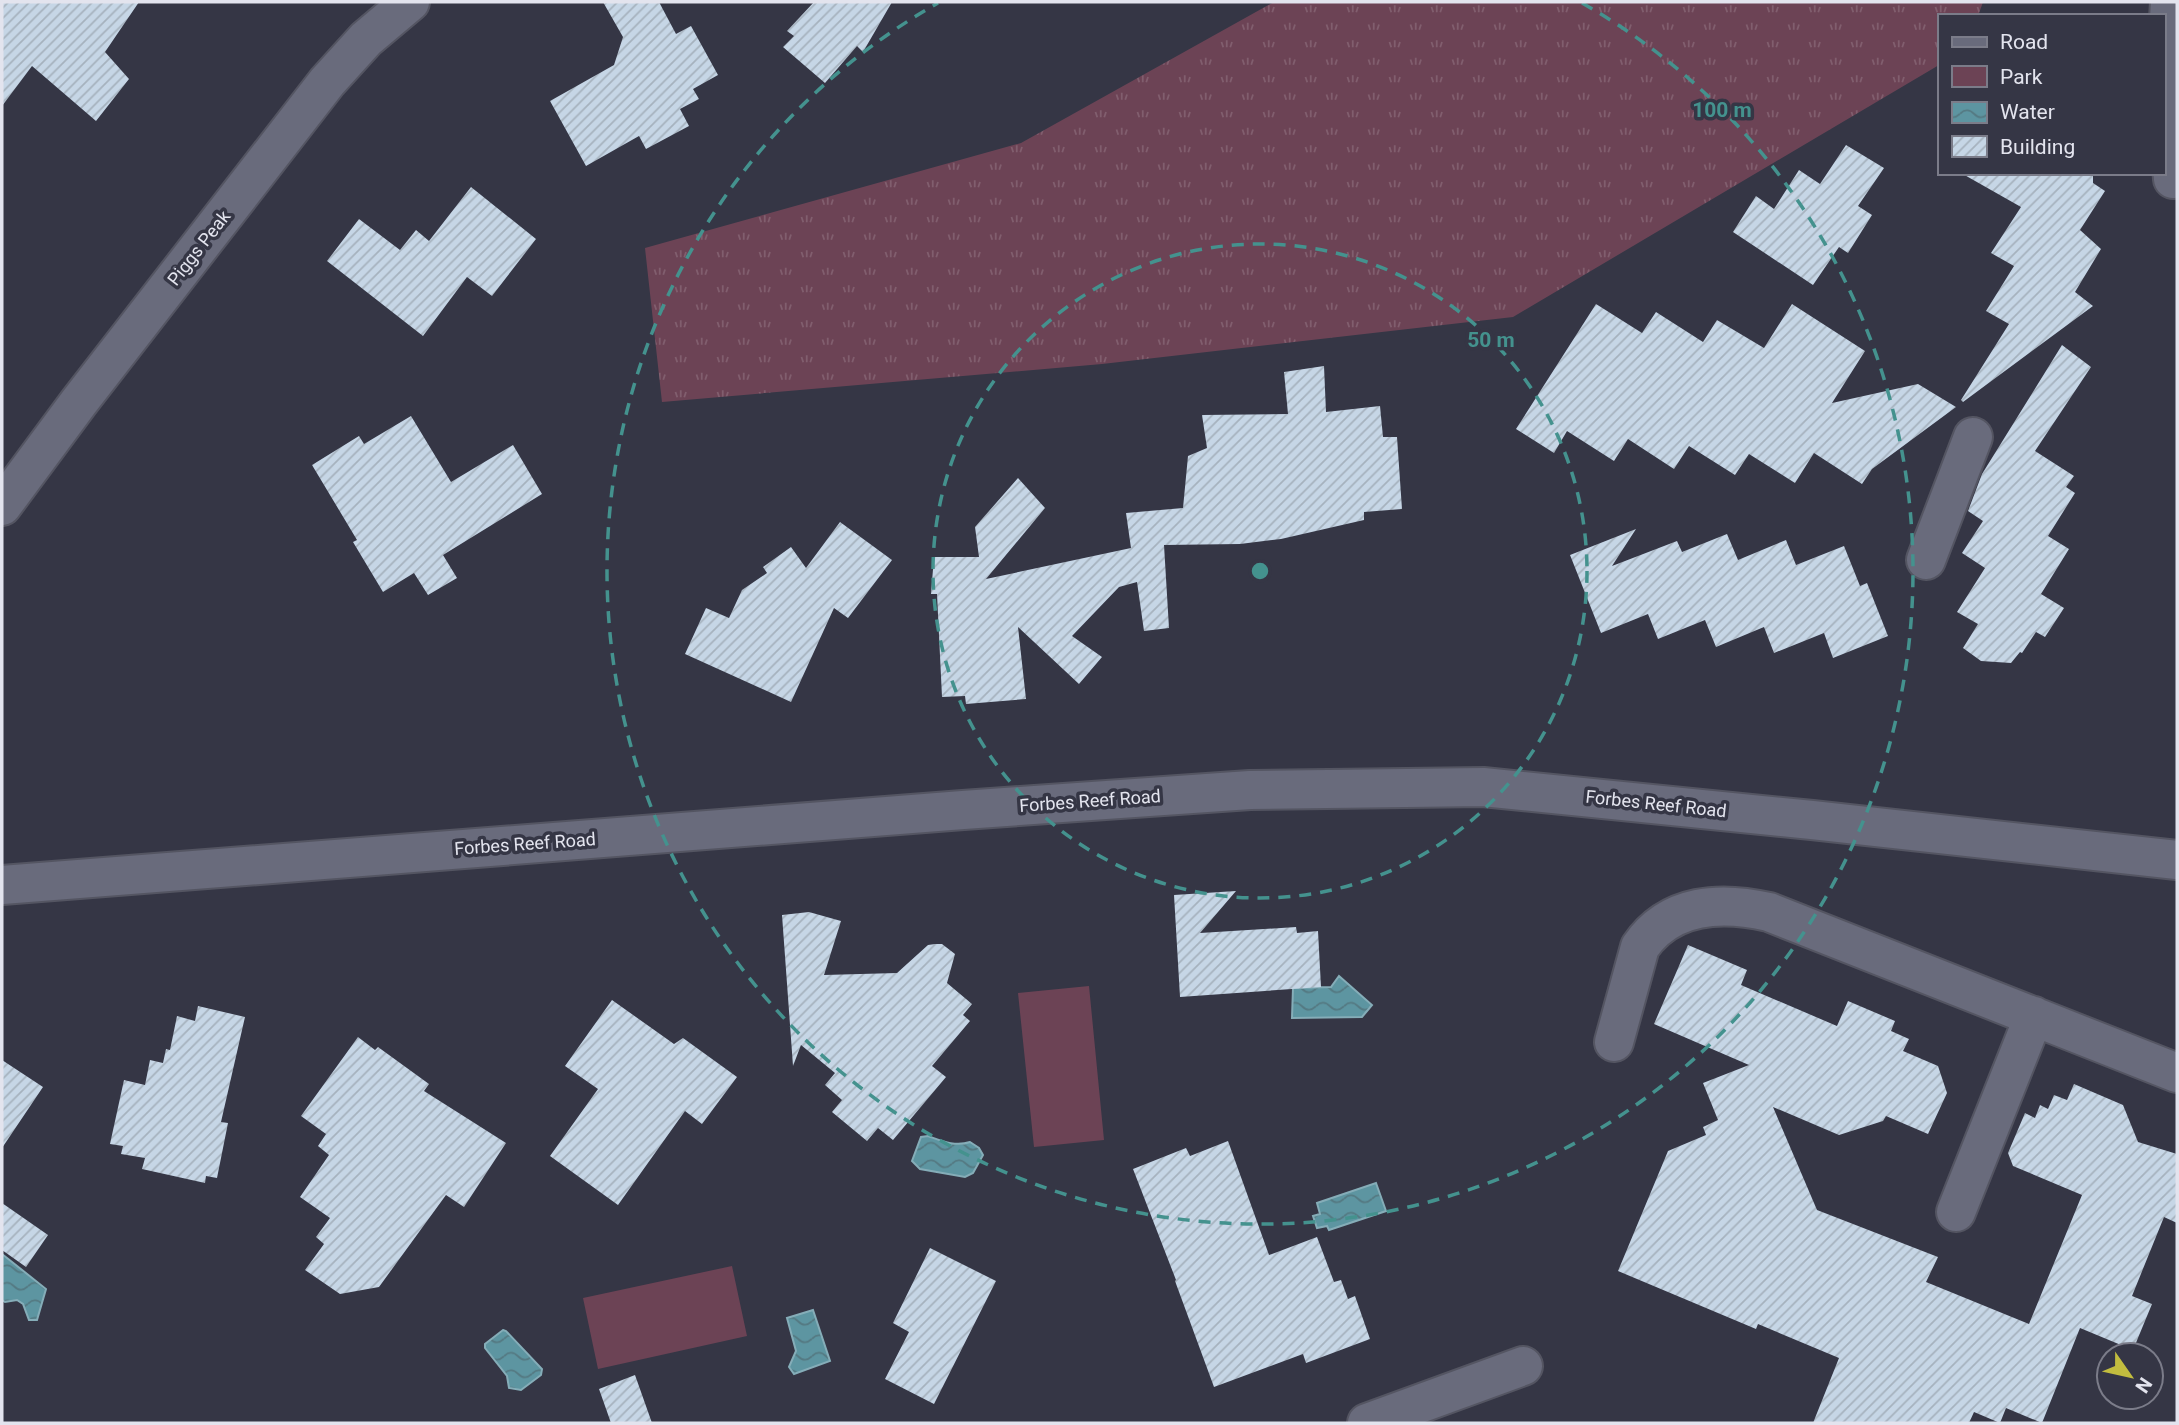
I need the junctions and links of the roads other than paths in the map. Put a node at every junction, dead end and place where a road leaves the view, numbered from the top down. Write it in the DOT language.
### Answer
graph roads {
  1 [pos="410,2"];
  2 [pos="2170,2"];
  3 [pos="2173,179"];
  4 [pos="1973,438"];
  5 [pos="2,506"];
  6 [pos="1926,560"];
  7 [pos="2177,860"];
  8 [pos="2,885"];
  9 [pos="2034,1016"];
  10 [pos="1614,1042"];
  11 [pos="2177,1073"];
  12 [pos="1956,1212"];
  13 [pos="1523,1366"];
  14 [pos="1367,1423"];
  1 -- 5 [label="street, Piggs Peak"];
  2 -- 3 [label="street"];
  4 -- 6 [label="street"];
  7 -- 8 [label="street, Forbes Reef Road"];
  9 -- 10 [label="street"];
  9 -- 11 [label="street"];
  9 -- 12 [label="street"];
  13 -- 14 [label="street"];
}
